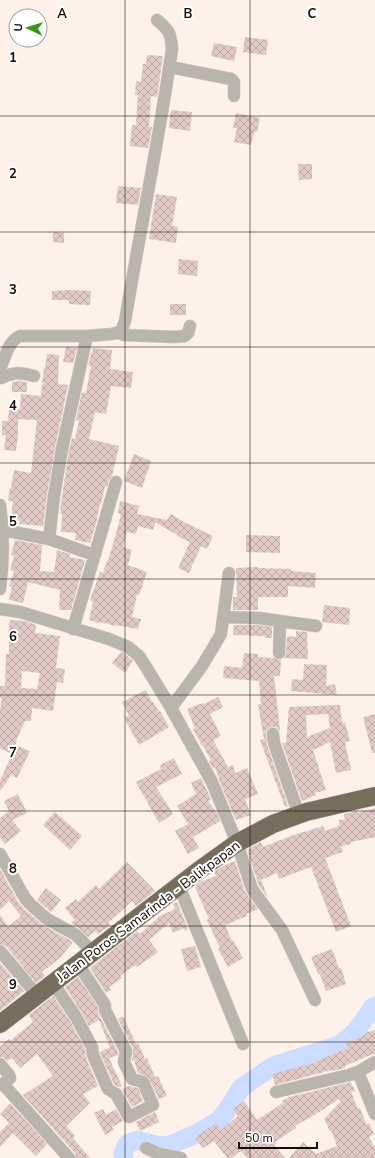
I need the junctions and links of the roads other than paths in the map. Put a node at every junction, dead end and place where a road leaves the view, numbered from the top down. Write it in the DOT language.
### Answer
graph roads {
  1 [pos="157,20"];
  2 [pos="170,67"];
  3 [pos="234,96"];
  4 [pos="190,326"];
  5 [pos="119,332"];
  6 [pos="87,336"];
  7 [pos="34,376"];
  8 [pos="0,377"];
  9 [pos="116,482"];
  10 [pos="0,505"];
  11 [pos="3,530"];
  12 [pos="49,539"];
  13 [pos="94,555"];
  14 [pos="229,573"];
  15 [pos="0,589"];
  16 [pos="0,609"];
  17 [pos="224,617"];
  18 [pos="280,621"];
  19 [pos="316,626"];
  20 [pos="73,629"];
  21 [pos="279,653"];
  22 [pos="171,708"];
  23 [pos="273,734"];
  24 [pos="375,796"];
  25 [pos="299,815"];
  26 [pos="237,843"];
  27 [pos="0,854"];
  28 [pos="179,886"];
  29 [pos="0,951"];
  30 [pos="93,952"];
  31 [pos="78,964"];
  32 [pos="53,983"];
  33 [pos="36,995"];
  34 [pos="314,1000"];
  35 [pos="0,1024"];
  36 [pos="243,1044"];
  37 [pos="375,1062"];
  38 [pos="0,1064"];
  39 [pos="358,1072"];
  40 [pos="276,1092"];
  41 [pos="375,1114"];
  42 [pos="146,1148"];
  43 [pos="69,1158"];
  44 [pos="181,1158"];
  1 -- 2 [label="street"];
  2 -- 3 [label="street"];
  2 -- 5 [label="street"];
  4 -- 5 [label="street"];
  5 -- 6 [label="street"];
  6 -- 8 [label="street"];
  6 -- 12 [label="street"];
  7 -- 8 [label="street"];
  9 -- 13 [label="street"];
  10 -- 11 [label="street"];
  11 -- 12 [label="street"];
  11 -- 15 [label="street"];
  12 -- 13 [label="street"];
  13 -- 20 [label="street"];
  14 -- 17 [label="street"];
  16 -- 20 [label="street"];
  17 -- 18 [label="street"];
  17 -- 22 [label="street"];
  18 -- 19 [label="street"];
  18 -- 21 [label="street"];
  20 -- 22 [label="street"];
  22 -- 26 [label="street"];
  23 -- 25 [label="street"];
  24 -- 25 [label="highway, Jalan Poros Samarinda - Balikpapan"];
  25 -- 26 [label="highway, Jalan Poros Samarinda - Balikpapan"];
  26 -- 28 [label="highway, Jalan Poros Samarinda - Balikpapan"];
  26 -- 34 [label="street"];
  27 -- 30 [label="street"];
  28 -- 30 [label="highway, Jalan Poros Samarinda - Balikpapan"];
  28 -- 36 [label="street"];
  29 -- 33 [label="street"];
  30 -- 31 [label="highway, Jalan Poros Samarinda - Balikpapan"];
  31 -- 32 [label="highway, Jalan Poros Samarinda - Balikpapan"];
  31 -- 32 [label="street"];
  32 -- 33 [label="highway, Jalan Poros Samarinda - Balikpapan"];
  33 -- 35 [label="highway, Jalan Poros Samarinda - Balikpapan"];
  37 -- 39 [label="street"];
  38 -- 43 [label="street"];
  39 -- 40 [label="street"];
  39 -- 41 [label="street"];
  42 -- 44 [label="street"];
}
